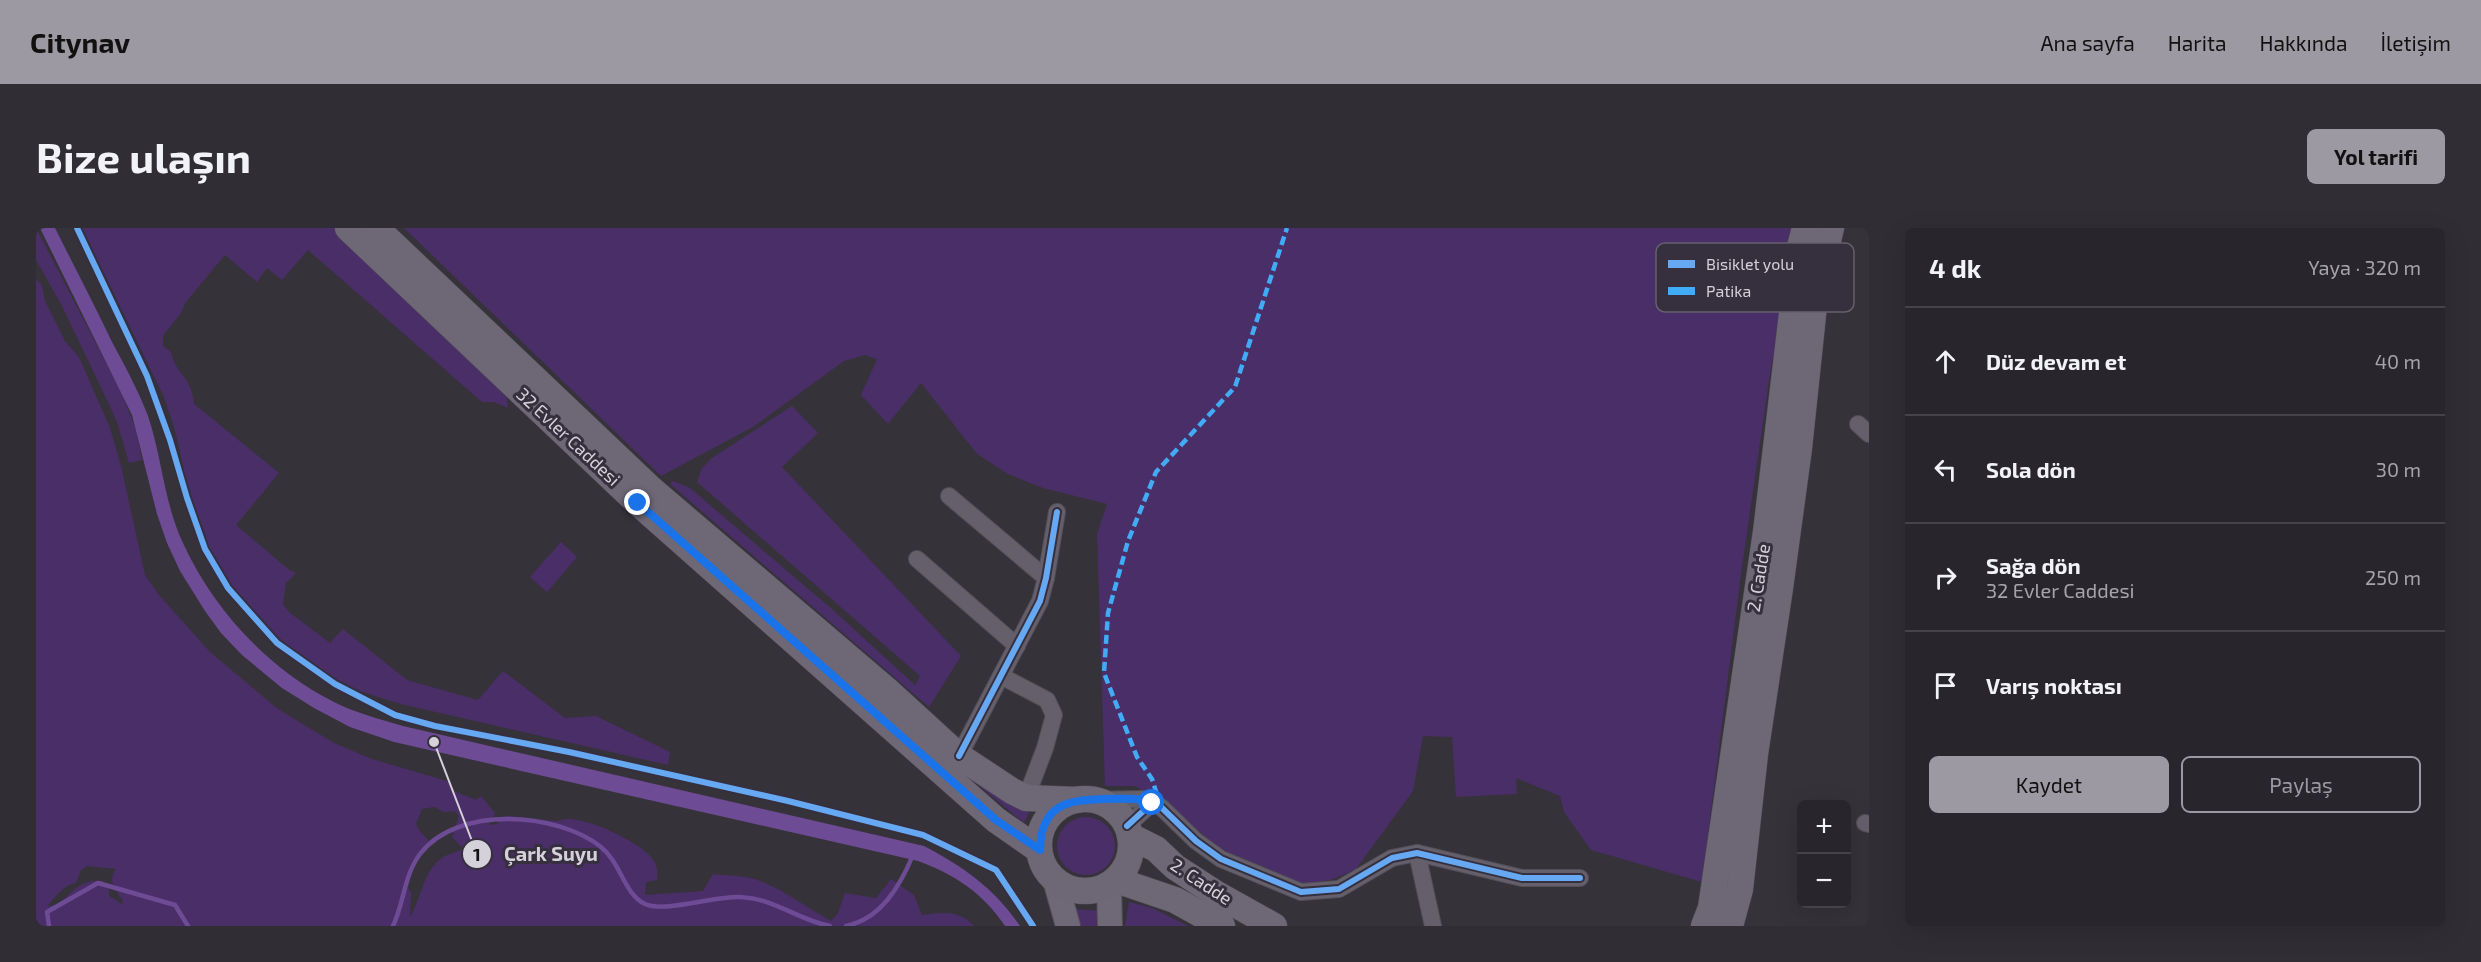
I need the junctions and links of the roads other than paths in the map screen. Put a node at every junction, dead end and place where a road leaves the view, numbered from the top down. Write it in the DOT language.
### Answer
graph roads {
  1 [pos="348,228"];
  2 [pos="376,228"];
  3 [pos="1805,228"];
  4 [pos="1831,228"];
  5 [pos="1801,243"];
  6 [pos="1827,243"];
  7 [pos="1792,312"];
  8 [pos="1813,312"];
  9 [pos="949,496"];
  10 [pos="1057,512"];
  11 [pos="917,559"];
  12 [pos="1046,578"];
  13 [pos="1017,646"];
  14 [pos="1001,676"];
  15 [pos="959,756"];
  16 [pos="1026,798"];
  17 [pos="1084,800"];
  18 [pos="1152,803"];
  19 [pos="1129,831"];
  20 [pos="1040,850"];
  21 [pos="1417,853"];
  22 [pos="1580,879"];
  23 [pos="1055,880"];
  24 [pos="1112,882"];
  25 [pos="1068,926"];
  26 [pos="1110,926"];
  27 [pos="1221,926"];
  28 [pos="1274,926"];
  29 [pos="1433,926"];
  30 [pos="1704,926"];
  31 [pos="1730,926"];
  1 -- 20 [label="main road, 32 Evler Caddesi"];
  2 -- 15 [label="main road, 32 Evler Caddesi"];
  3 -- 5 [label="main road, 2. Cadde"];
  4 -- 6 [label="main road, 2. Cadde"];
  7 -- 30 [label="main road, 2. Cadde"];
  8 -- 31 [label="main road, 2. Cadde"];
  9 -- 12 [label="street"];
  10 -- 12 [label="street"];
  11 -- 13 [label="street"];
  12 -- 13 [label="street"];
  13 -- 14 [label="street"];
  14 -- 15 [label="street"];
  14 -- 16 [label="street"];
  15 -- 16 [label="main road, 32 Evler Caddesi"];
  16 -- 17 [label="main road, 32 Evler Caddesi"];
  17 -- 18 [label="street"];
  17 -- 19 [label="main road"];
  17 -- 20 [label="main road"];
  18 -- 19 [label="street"];
  18 -- 21 [label="street"];
  19 -- 24 [label="main road"];
  19 -- 28 [label="main road, 2. Cadde"];
  20 -- 23 [label="main road"];
  21 -- 22 [label="street"];
  21 -- 29 [label="street"];
  23 -- 24 [label="main road"];
  23 -- 25 [label="main road"];
  24 -- 26 [label="main road"];
  24 -- 27 [label="main road, 2. Cadde"];
}
